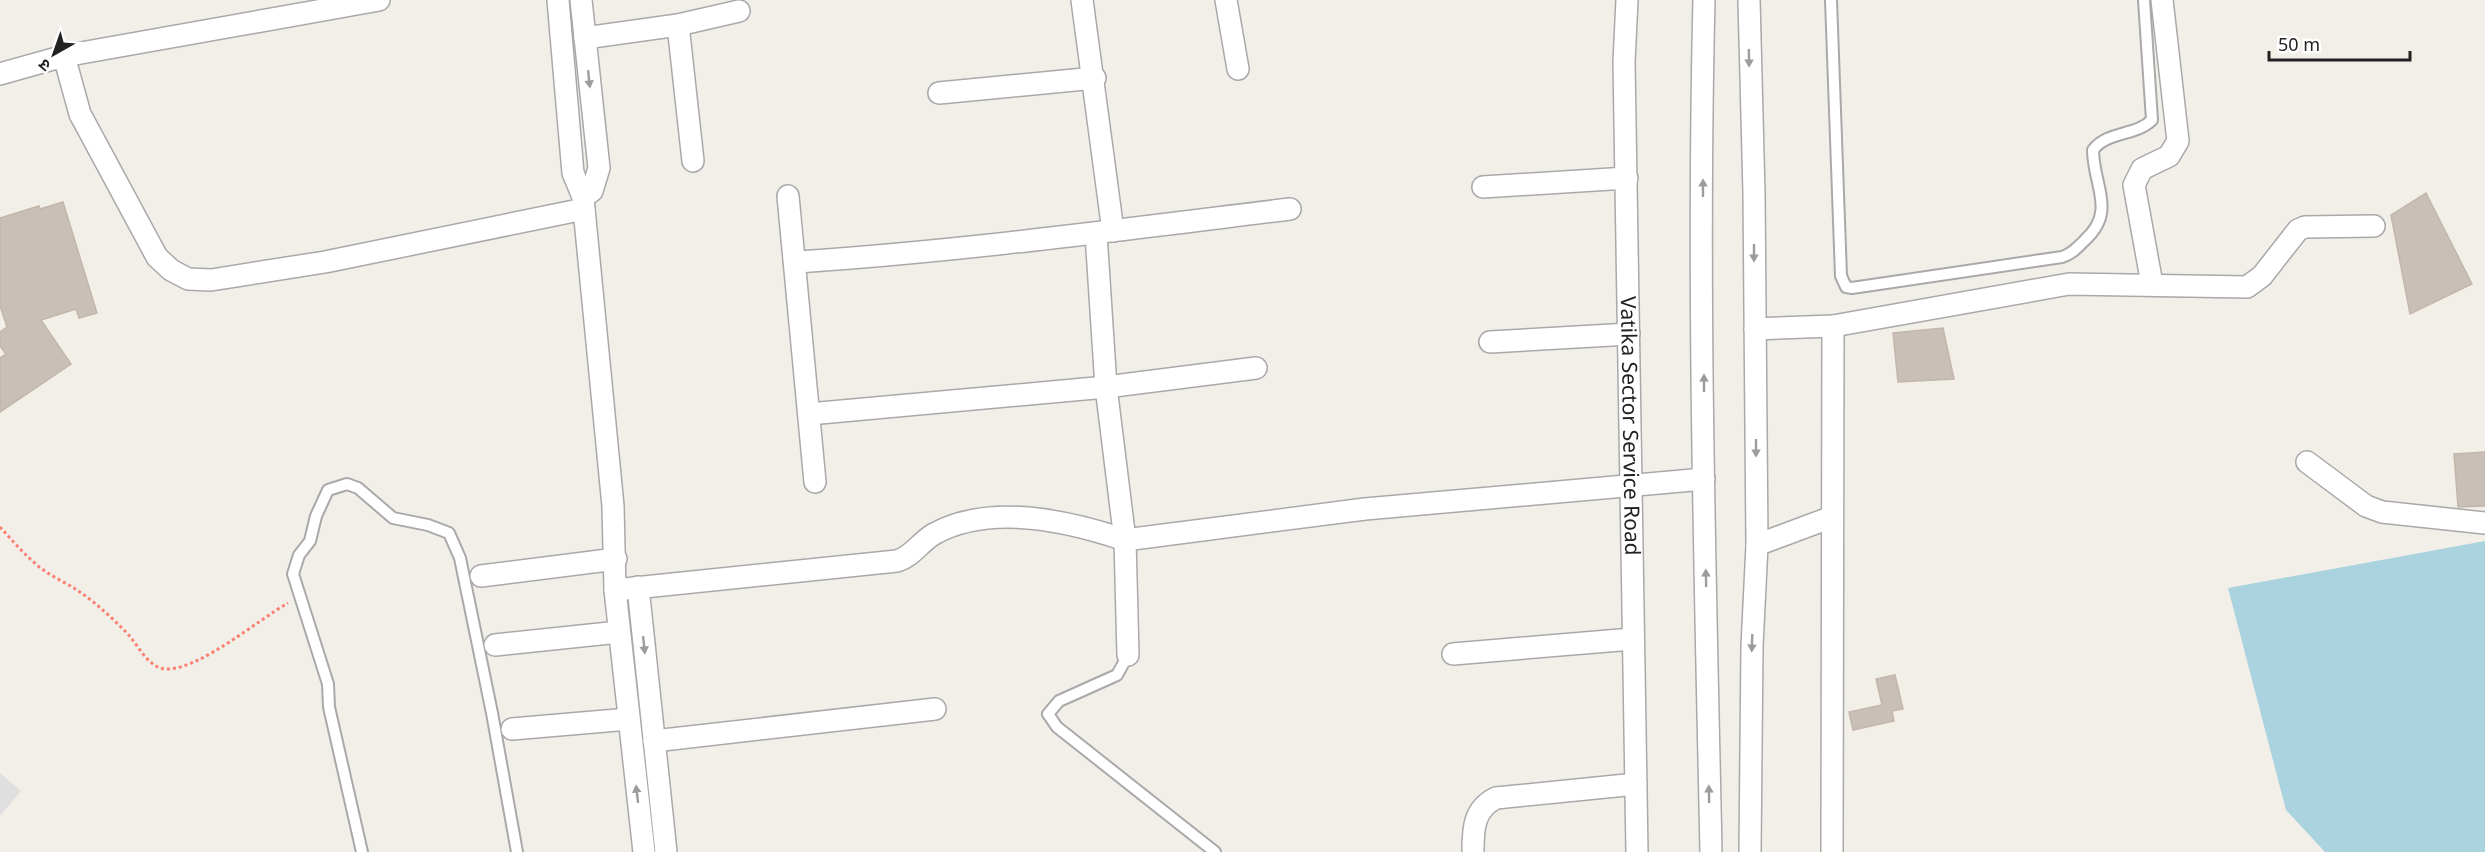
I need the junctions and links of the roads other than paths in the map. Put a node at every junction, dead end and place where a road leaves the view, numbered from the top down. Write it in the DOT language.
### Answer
graph roads {
  1 [pos="379,0"];
  2 [pos="558,0"];
  3 [pos="581,0"];
  4 [pos="1082,0"];
  5 [pos="1226,0"];
  6 [pos="1627,0"];
  7 [pos="1704,0"];
  8 [pos="1749,0"];
  9 [pos="1831,0"];
  10 [pos="2144,0"];
  11 [pos="2162,0"];
  12 [pos="739,11"];
  13 [pos="678,25"];
  14 [pos="585,38"];
  15 [pos="64,56"];
  16 [pos="1238,69"];
  17 [pos="0,74"];
  18 [pos="1095,78"];
  19 [pos="939,93"];
  20 [pos="693,161"];
  21 [pos="1626,178"];
  22 [pos="1483,188"];
  23 [pos="788,196"];
  24 [pos="584,203"];
  25 [pos="1290,209"];
  26 [pos="2374,226"];
  27 [pos="1105,232"];
  28 [pos="794,259"];
  29 [pos="2152,284"];
  30 [pos="1833,326"];
  31 [pos="1755,329"];
  32 [pos="1629,334"];
  33 [pos="1490,342"];
  34 [pos="1257,368"];
  35 [pos="1106,387"];
  36 [pos="810,414"];
  37 [pos="2307,462"];
  38 [pos="1704,479"];
  39 [pos="815,482"];
  40 [pos="1631,486"];
  41 [pos="1832,517"];
  42 [pos="2485,523"];
  43 [pos="1125,540"];
  44 [pos="1756,545"];
  45 [pos="616,559"];
  46 [pos="482,576"];
  47 [pos="638,587"];
  48 [pos="615,590"];
  49 [pos="619,632"];
  50 [pos="1632,639"];
  51 [pos="495,645"];
  52 [pos="1453,654"];
  53 [pos="1128,655"];
  54 [pos="935,709"];
  55 [pos="629,719"];
  56 [pos="512,729"];
  57 [pos="654,741"];
  58 [pos="1636,784"];
  59 [pos="1473,850"];
  60 [pos="362,852"];
  61 [pos="517,852"];
  62 [pos="644,852"];
  63 [pos="666,852"];
  64 [pos="1215,852"];
  65 [pos="1637,852"];
  66 [pos="1711,852"];
  67 [pos="1750,852"];
  68 [pos="1832,852"];
  1 -- 15 [label="street"];
  2 -- 24 [label="street"];
  3 -- 14 [label="street"];
  4 -- 18 [label="street"];
  5 -- 16 [label="street"];
  6 -- 21 [label="street, Vatika Sector Service Road"];
  38 -- 7 [label="street, one-way"];
  8 -- 31 [label="street, one-way"];
  9 -- 10 [label="lane"];
  11 -- 29 [label="street"];
  12 -- 13 [label="street"];
  13 -- 14 [label="street"];
  13 -- 20 [label="street"];
  14 -- 24 [label="street, one-way"];
  15 -- 17 [label="street"];
  15 -- 24 [label="street"];
  18 -- 19 [label="street"];
  18 -- 27 [label="street"];
  21 -- 22 [label="street"];
  21 -- 32 [label="street, Vatika Sector Service Road"];
  23 -- 28 [label="street"];
  24 -- 45 [label="street"];
  25 -- 27 [label="street"];
  26 -- 29 [label="street"];
  27 -- 28 [label="street"];
  27 -- 35 [label="street"];
  28 -- 36 [label="street"];
  29 -- 30 [label="street"];
  30 -- 31 [label="street"];
  30 -- 41 [label="street"];
  31 -- 44 [label="street, one-way"];
  32 -- 33 [label="street"];
  32 -- 40 [label="street, Vatika Sector Service Road"];
  34 -- 35 [label="street"];
  35 -- 36 [label="street"];
  35 -- 43 [label="street"];
  36 -- 39 [label="street"];
  37 -- 42 [label="street"];
  38 -- 40 [label="street"];
  66 -- 38 [label="street, one-way"];
  40 -- 43 [label="street"];
  40 -- 50 [label="street, Vatika Sector Service Road"];
  41 -- 44 [label="street"];
  41 -- 68 [label="street"];
  43 -- 47 [label="street"];
  43 -- 53 [label="street"];
  44 -- 67 [label="street, one-way"];
  45 -- 46 [label="street"];
  45 -- 48 [label="street"];
  47 -- 48 [label="street"];
  47 -- 57 [label="street, one-way"];
  48 -- 49 [label="street"];
  49 -- 51 [label="street"];
  49 -- 55 [label="street"];
  50 -- 52 [label="street"];
  50 -- 58 [label="street, Vatika Sector Service Road"];
  53 -- 64 [label="lane"];
  54 -- 57 [label="street"];
  55 -- 56 [label="street"];
  62 -- 55 [label="street, one-way"];
  57 -- 63 [label="street"];
  58 -- 59 [label="street"];
  58 -- 65 [label="street, Vatika Sector Service Road"];
  60 -- 61 [label="lane"];
}
